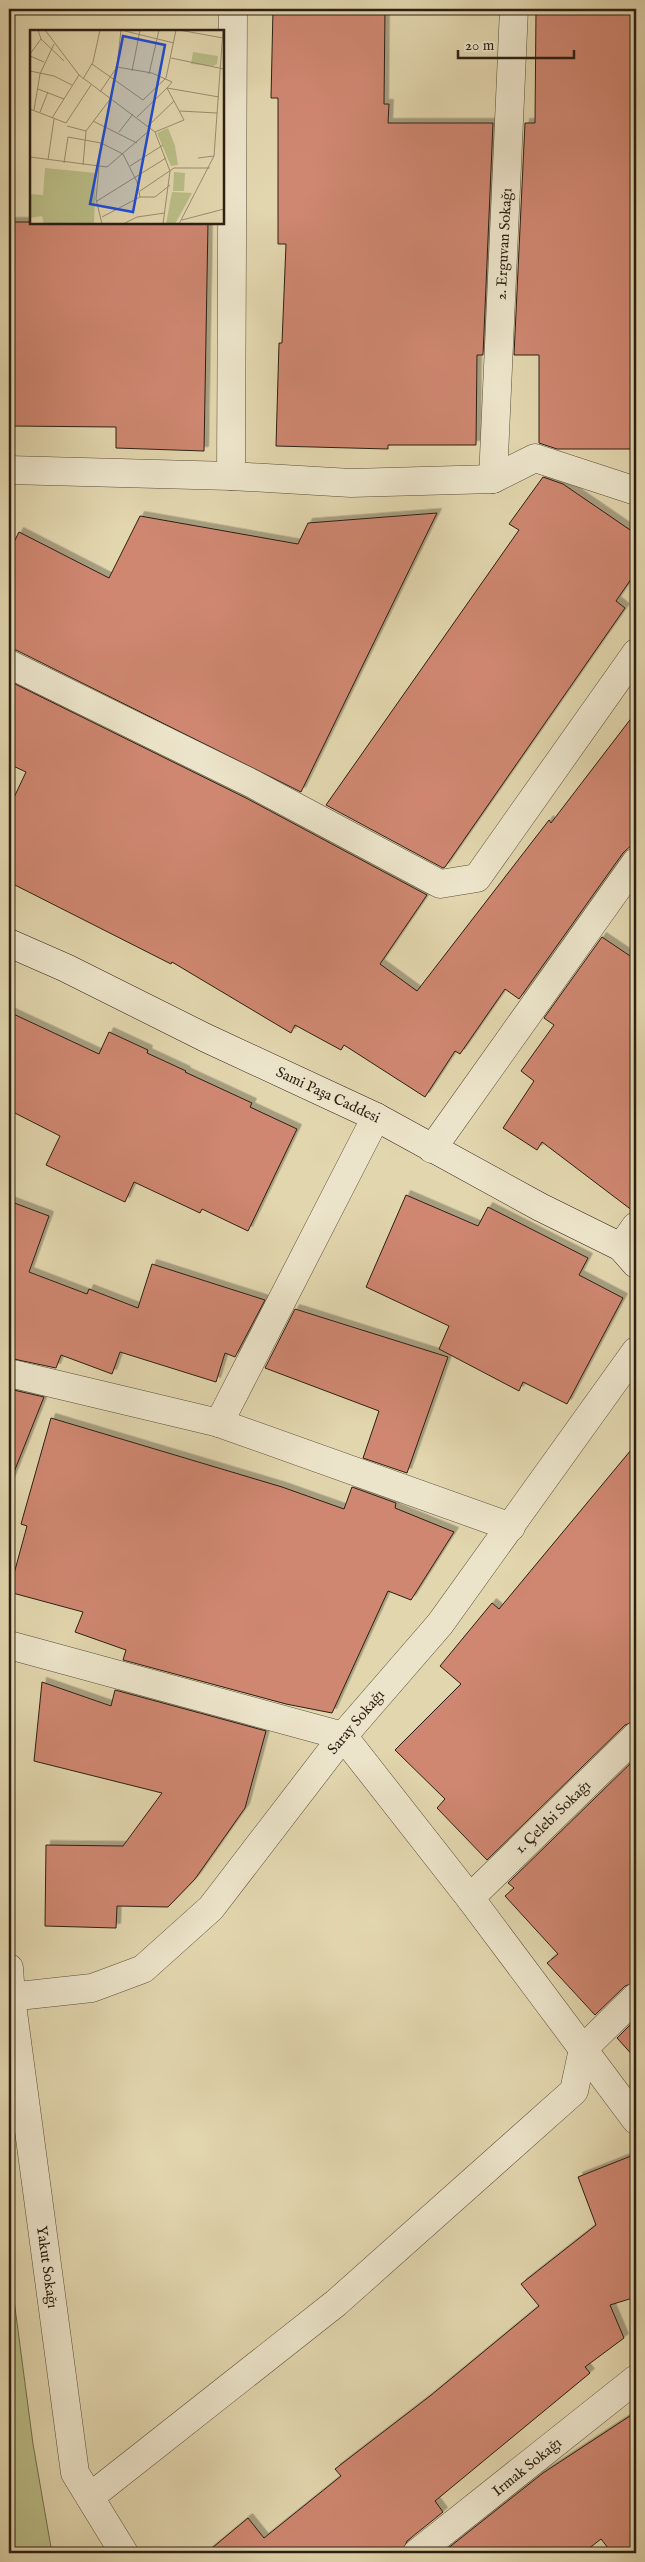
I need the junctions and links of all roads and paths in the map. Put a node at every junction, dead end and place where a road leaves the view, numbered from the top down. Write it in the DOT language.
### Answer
graph roads {
  1 [pos="234,9"];
  2 [pos="514,9"];
  3 [pos="9,470"];
  4 [pos="231,476"];
  5 [pos="493,480"];
  6 [pos="636,491"];
  7 [pos="636,654"];
  8 [pos="9,664"];
  9 [pos="636,862"];
  10 [pos="9,943"];
  11 [pos="376,1117"];
  12 [pos="432,1149"];
  13 [pos="636,1226"];
  14 [pos="628,1256"];
  15 [pos="636,1351"];
  16 [pos="9,1373"];
  17 [pos="219,1423"];
  18 [pos="511,1527"];
  19 [pos="9,1645"];
  20 [pos="343,1736"];
  21 [pos="636,1736"];
  22 [pos="470,1898"];
  23 [pos="9,1968"];
  24 [pos="10,1997"];
  25 [pos="636,1997"];
  26 [pos="583,2048"];
  27 [pos="636,2120"];
  28 [pos="636,2379"];
  29 [pos="90,2497"];
  30 [pos="124,2553"];
  31 [pos="417,2553"];
  1 -- 4 [label="street"];
  2 -- 5 [label="street, 2. Erguvan Sokağı"];
  3 -- 4 [label="street"];
  4 -- 5 [label="street"];
  5 -- 6 [label="street"];
  7 -- 8 [label="street"];
  9 -- 12 [label="street"];
  10 -- 11 [label="street, Sami Paşa Caddesi"];
  11 -- 12 [label="street, Sami Paşa Caddesi"];
  11 -- 17 [label="street"];
  12 -- 14 [label="street, Sami Paşa Caddesi"];
  13 -- 14 [label="street"];
  15 -- 18 [label="street, Saray Sokağı"];
  16 -- 17 [label="street"];
  17 -- 18 [label="street"];
  18 -- 20 [label="street, Saray Sokağı"];
  19 -- 20 [label="street"];
  20 -- 22 [label="street"];
  20 -- 24 [label="street, Saray Sokağı"];
  21 -- 22 [label="street, 1. Çelebi Sokağı"];
  22 -- 26 [label="street"];
  23 -- 24 [label="street, Yakut Sokağı"];
  24 -- 29 [label="street, Yakut Sokağı"];
  25 -- 26 [label="street"];
  26 -- 27 [label="street"];
  26 -- 29 [label="street"];
  28 -- 31 [label="street, Irmak Sokağı"];
  29 -- 30 [label="street, Yakut Sokağı"];
}
